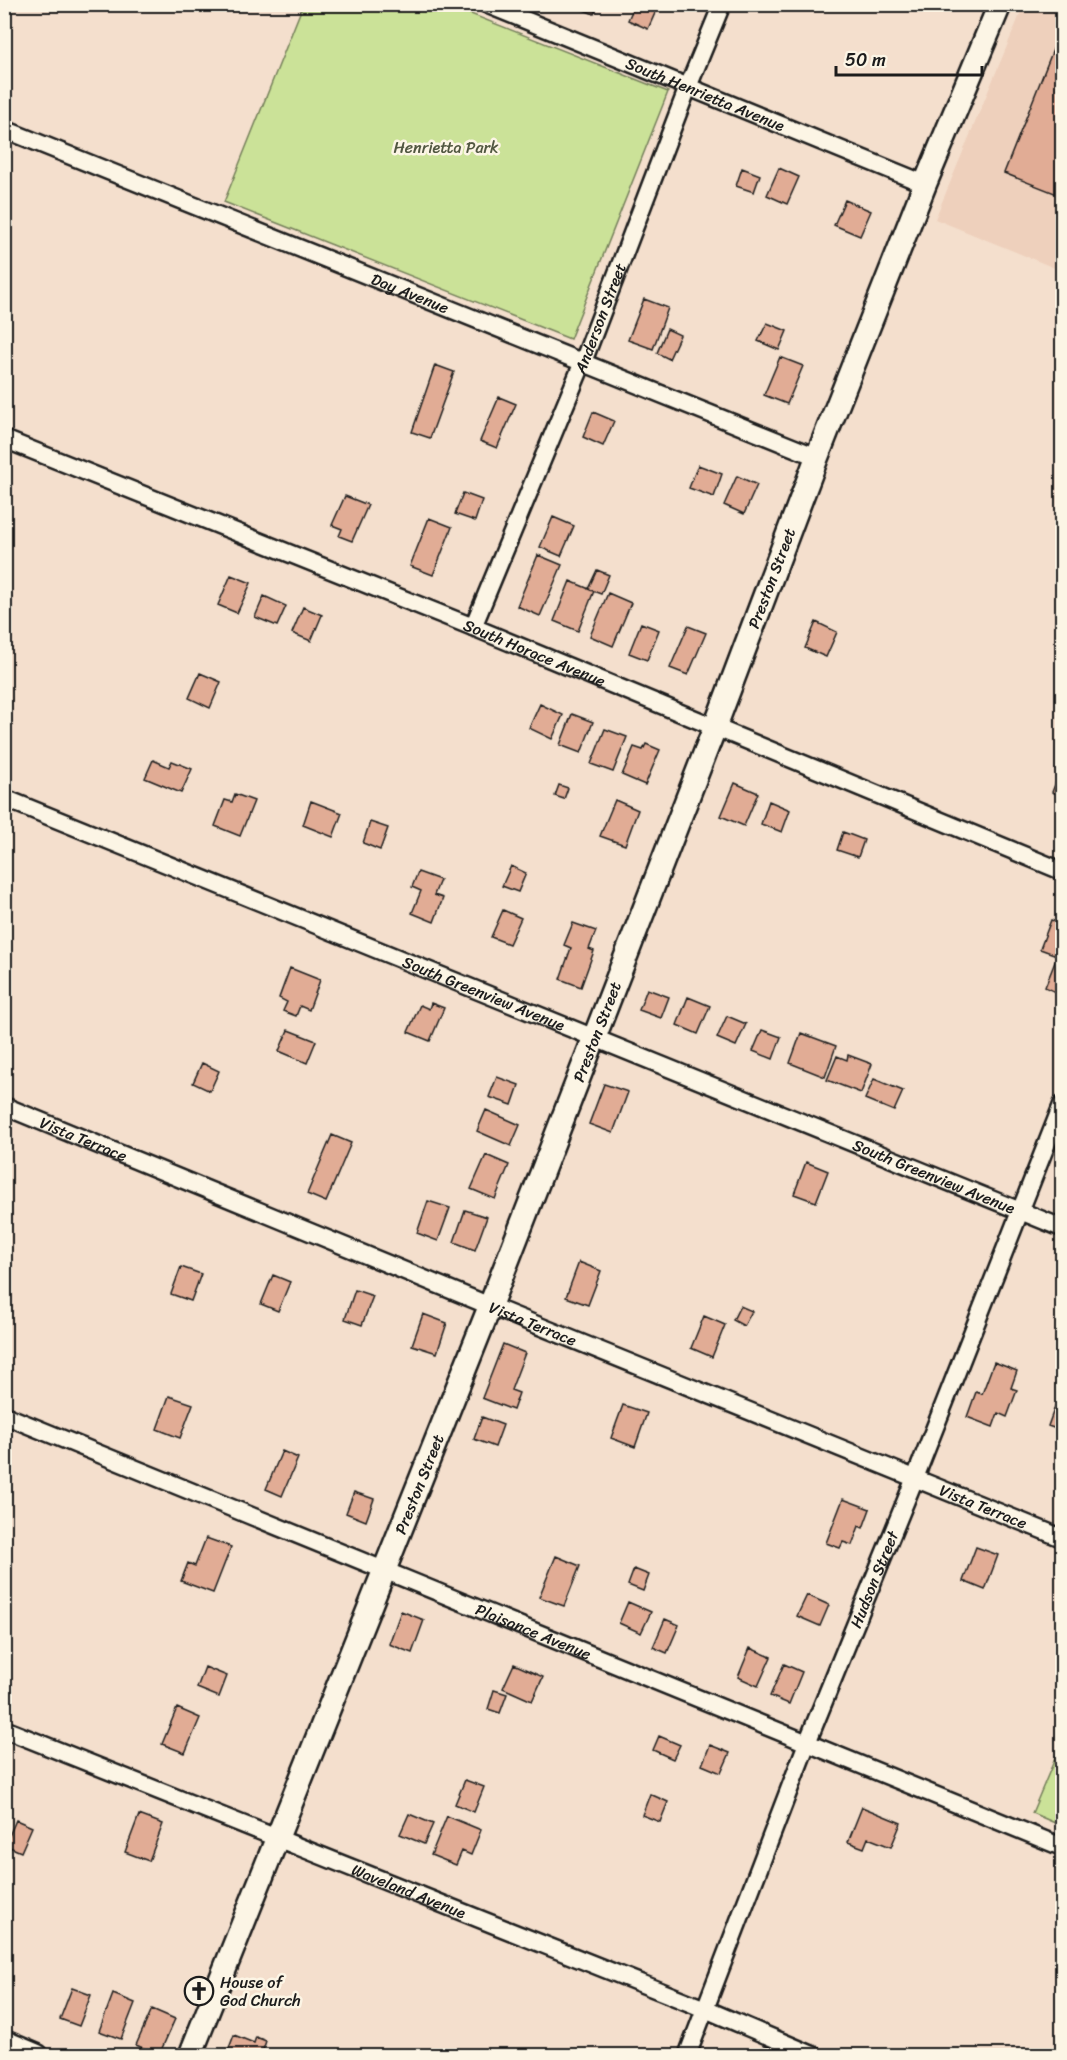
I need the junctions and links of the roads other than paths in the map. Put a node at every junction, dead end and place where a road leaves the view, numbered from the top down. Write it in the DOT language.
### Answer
graph roads {
  1 [pos="486,4"];
  2 [pos="722,4"];
  3 [pos="1000,4"];
  4 [pos="688,87"];
  5 [pos="4,129"];
  6 [pos="925,184"];
  7 [pos="583,362"];
  8 [pos="4,439"];
  9 [pos="816,457"];
  10 [pos="473,627"];
  11 [pos="715,727"];
  12 [pos="4,798"];
  13 [pos="1062,871"];
  14 [pos="593,1038"];
  15 [pos="1062,1105"];
  16 [pos="4,1106"];
  17 [pos="1021,1211"];
  18 [pos="1062,1228"];
  19 [pos="490,1305"];
  20 [pos="4,1415"];
  21 [pos="915,1478"];
  22 [pos="1062,1538"];
  23 [pos="385,1571"];
  24 [pos="4,1729"];
  25 [pos="807,1743"];
  26 [pos="276,1839"];
  27 [pos="1062,1847"];
  28 [pos="705,2009"];
  29 [pos="4,2042"];
  30 [pos="37,2055"];
  31 [pos="190,2055"];
  32 [pos="687,2055"];
  33 [pos="815,2055"];
  1 -- 4 [label="street, South Henrietta Avenue"];
  2 -- 4 [label="street, Anderson Street"];
  3 -- 6 [label="street, Preston Street"];
  4 -- 6 [label="street, South Henrietta Avenue"];
  4 -- 7 [label="street, Anderson Street"];
  5 -- 7 [label="street, Day Avenue"];
  6 -- 9 [label="street, Preston Street"];
  7 -- 9 [label="street, Day Avenue"];
  7 -- 10 [label="street, Anderson Street"];
  8 -- 10 [label="street, South Horace Avenue"];
  9 -- 11 [label="street, Preston Street"];
  10 -- 11 [label="street, South Horace Avenue"];
  11 -- 13 [label="street, South Horace Avenue"];
  11 -- 14 [label="street, Preston Street"];
  12 -- 14 [label="street, South Greenview Avenue"];
  14 -- 17 [label="street, South Greenview Avenue"];
  14 -- 19 [label="street, Preston Street"];
  15 -- 17 [label="street, Hudson Street"];
  16 -- 19 [label="street, Vista Terrace"];
  17 -- 18 [label="street, South Greenview Avenue"];
  17 -- 21 [label="street, Hudson Street"];
  19 -- 21 [label="street, Vista Terrace"];
  19 -- 23 [label="street, Preston Street"];
  20 -- 23 [label="street, Plaisance Avenue"];
  21 -- 22 [label="street, Vista Terrace"];
  21 -- 25 [label="street, Hudson Street"];
  23 -- 25 [label="street, Plaisance Avenue"];
  23 -- 26 [label="street, Preston Street"];
  24 -- 26 [label="street, Waveland Avenue"];
  25 -- 27 [label="street, Plaisance Avenue"];
  25 -- 28 [label="street, Hudson Street"];
  26 -- 28 [label="street, Waveland Avenue"];
  26 -- 31 [label="street, Preston Street"];
  28 -- 32 [label="street, Hudson Street"];
  28 -- 33 [label="street, Waveland Avenue"];
  29 -- 30 [label="street"];
}
